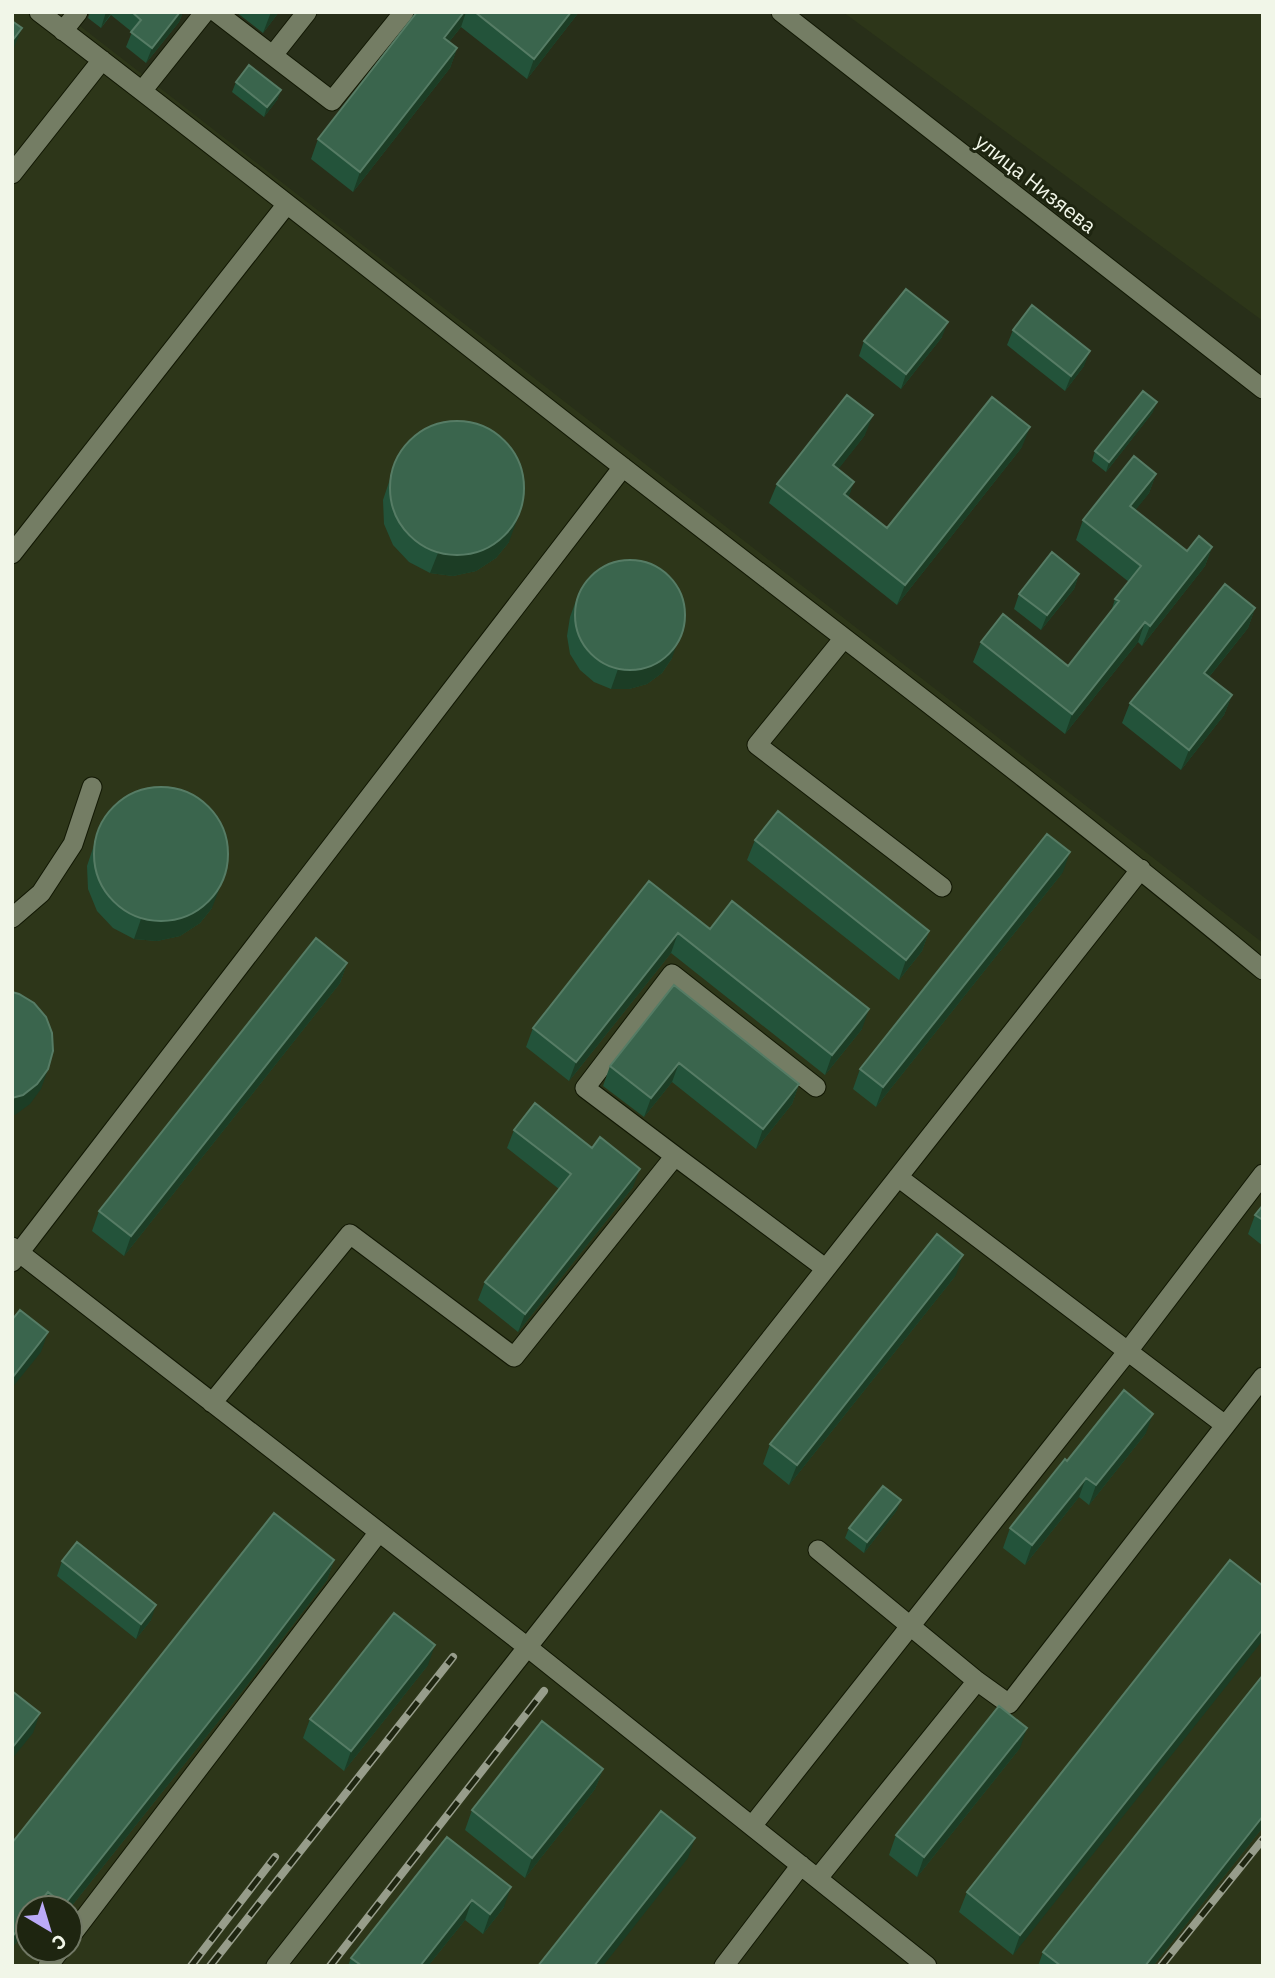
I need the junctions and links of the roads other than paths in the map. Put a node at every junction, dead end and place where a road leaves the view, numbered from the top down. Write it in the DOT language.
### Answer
graph roads {
  1 [pos="39,12"];
  2 [pos="78,12"];
  3 [pos="205,12"];
  4 [pos="216,12"];
  5 [pos="307,12"];
  6 [pos="404,12"];
  7 [pos="781,12"];
  8 [pos="64,31"];
  9 [pos="273,55"];
  10 [pos="102,60"];
  11 [pos="142,91"];
  12 [pos="12,174"];
  13 [pos="287,204"];
  14 [pos="1263,389"];
  15 [pos="623,467"];
  16 [pos="12,554"];
  17 [pos="844,638"];
  18 [pos="92,787"];
  19 [pos="1141,869"];
  20 [pos="942,887"];
  21 [pos="12,918"];
  22 [pos="1263,970"];
  23 [pos="816,1087"];
  24 [pos="675,1156"];
  25 [pos="1263,1174"];
  26 [pos="898,1177"];
  27 [pos="15,1254"];
  28 [pos="825,1268"];
  29 [pos="1128,1351"];
  30 [pos="1263,1377"];
  31 [pos="212,1403"];
  32 [pos="1224,1425"];
  33 [pos="379,1532"];
  34 [pos="818,1550"];
  35 [pos="911,1625"];
  36 [pos="526,1646"];
  37 [pos="977,1681"];
  38 [pos="752,1826"];
  39 [pos="801,1865"];
  40 [pos="818,1878"];
  41 [pos="84,1919"];
  42 [pos="276,1966"];
  43 [pos="724,1966"];
  44 [pos="928,1966"];
  1 -- 8 [label="street"];
  2 -- 8 [label="street"];
  3 -- 11 [label="street"];
  4 -- 9 [label="street"];
  5 -- 9 [label="street"];
  6 -- 9 [label="street"];
  7 -- 14 [label="street, улица Низяева"];
  8 -- 10 [label="street"];
  10 -- 11 [label="street"];
  10 -- 12 [label="street"];
  11 -- 13 [label="street"];
  13 -- 15 [label="street"];
  13 -- 16 [label="street"];
  15 -- 17 [label="street"];
  15 -- 27 [label="street"];
  17 -- 19 [label="street"];
  17 -- 20 [label="street"];
  18 -- 21 [label="street"];
  19 -- 22 [label="street"];
  19 -- 26 [label="street"];
  23 -- 24 [label="street"];
  24 -- 28 [label="street"];
  24 -- 31 [label="street"];
  25 -- 29 [label="street"];
  26 -- 28 [label="street"];
  26 -- 29 [label="street"];
  27 -- 31 [label="street"];
  28 -- 36 [label="street"];
  29 -- 32 [label="street"];
  29 -- 35 [label="street"];
  30 -- 32 [label="street"];
  31 -- 33 [label="street"];
  32 -- 37 [label="street"];
  33 -- 36 [label="street"];
  33 -- 41 [label="street"];
  34 -- 35 [label="street"];
  35 -- 37 [label="street"];
  35 -- 38 [label="street"];
  36 -- 38 [label="street"];
  36 -- 42 [label="street"];
  37 -- 40 [label="street"];
  38 -- 39 [label="street"];
  39 -- 40 [label="street"];
  39 -- 43 [label="street"];
  40 -- 44 [label="street"];
}
